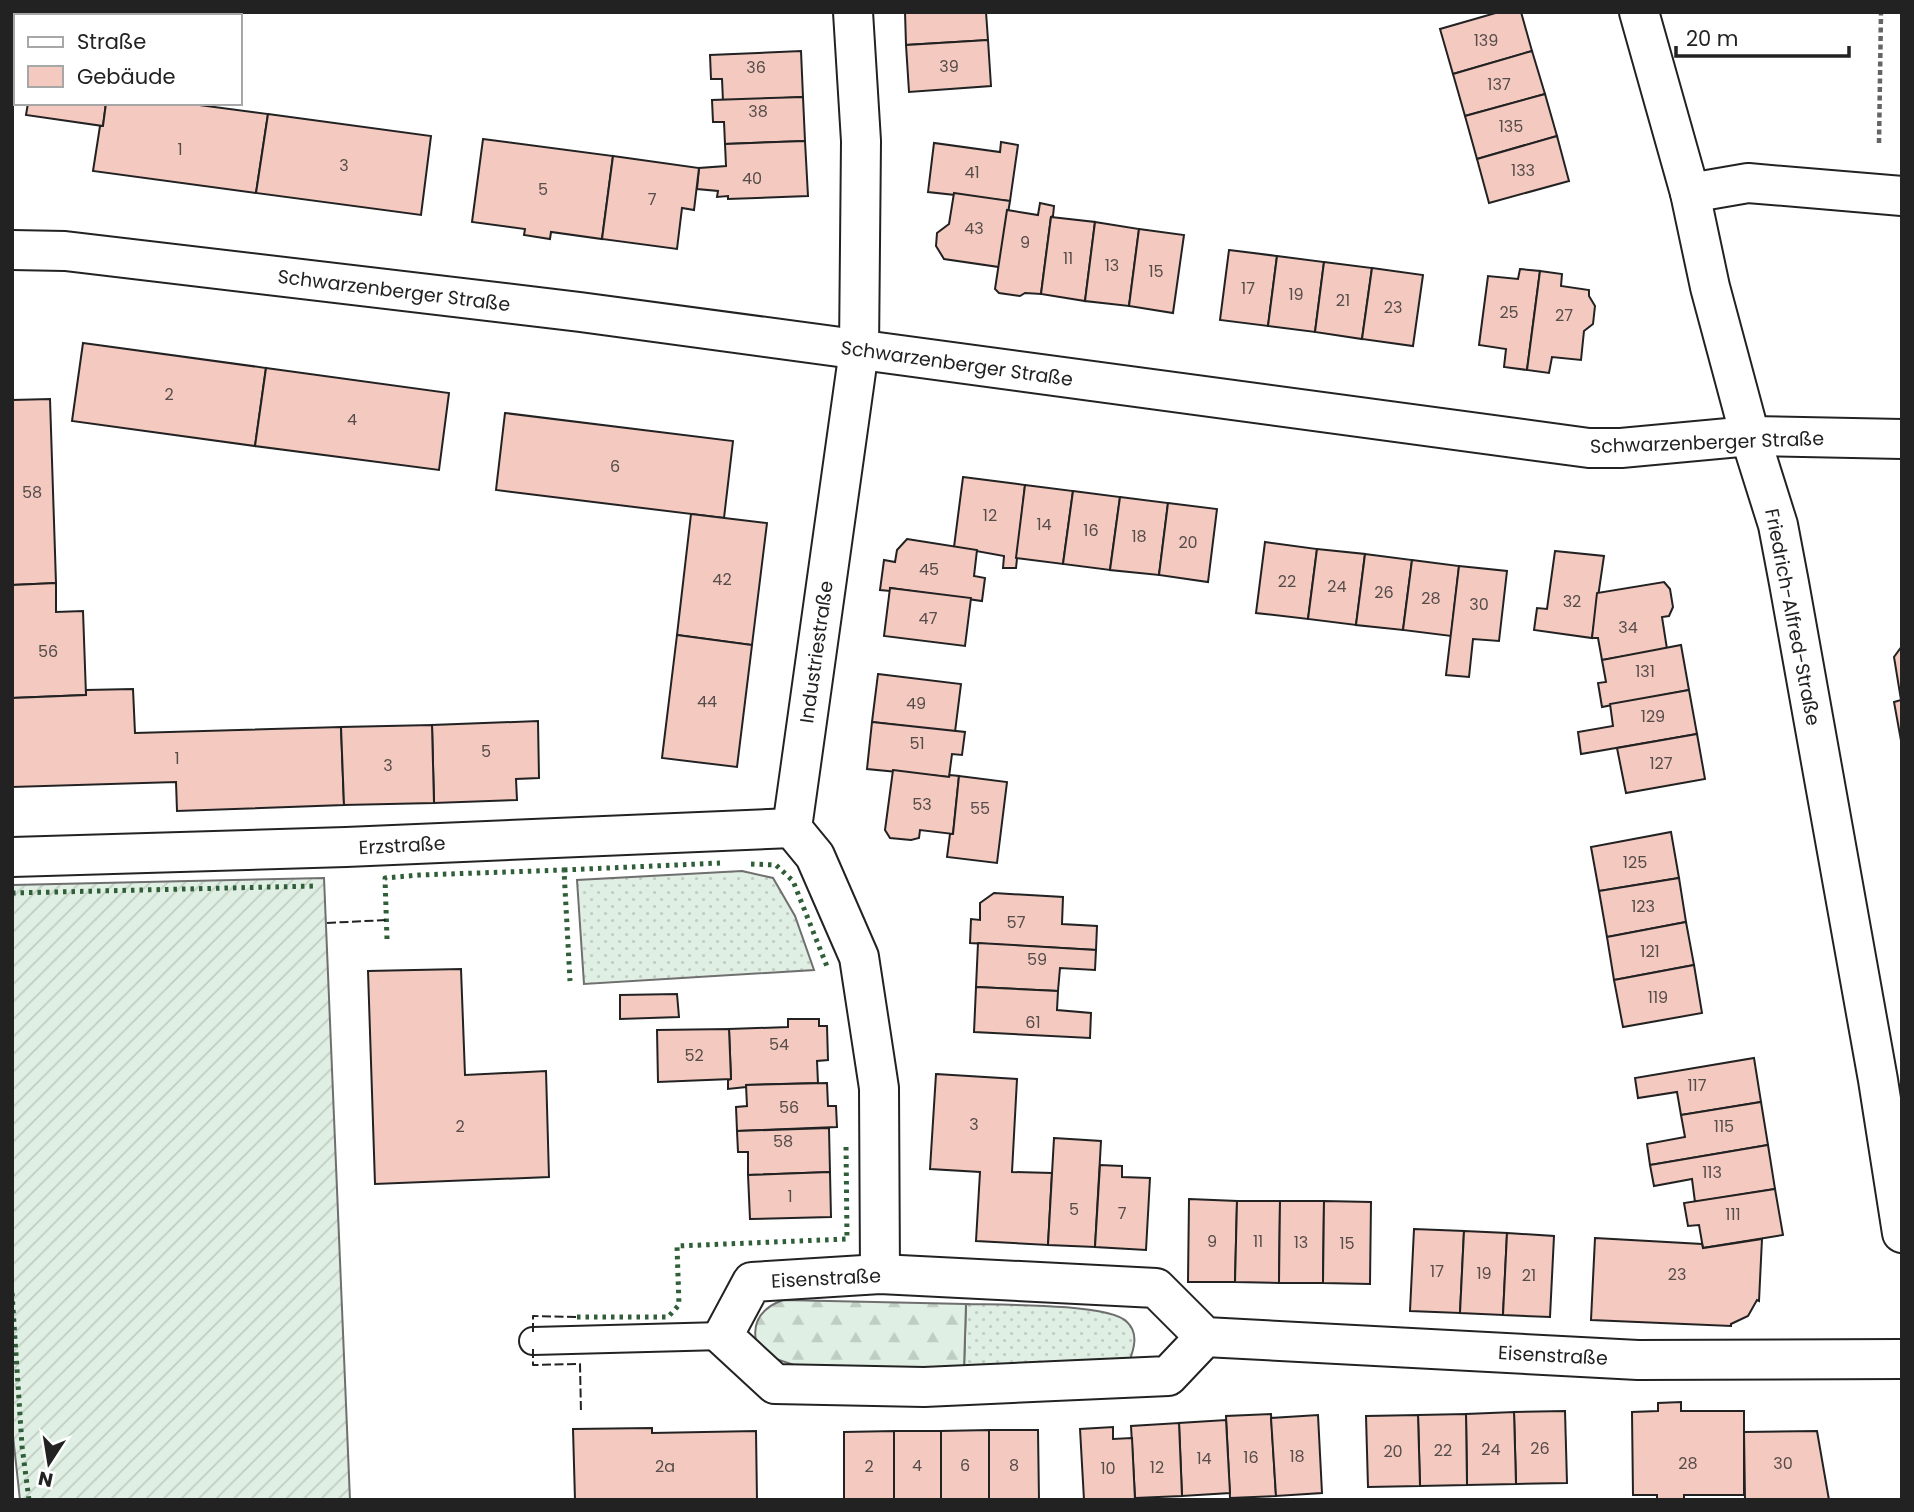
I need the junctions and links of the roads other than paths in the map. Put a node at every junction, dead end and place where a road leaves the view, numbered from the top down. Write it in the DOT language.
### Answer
graph roads {
  1 [pos="853,12"];
  2 [pos="1639,12"];
  3 [pos="1690,192"];
  4 [pos="1890,195"];
  5 [pos="12,250"];
  6 [pos="859,349"];
  7 [pos="1750,436"];
  8 [pos="1902,439"];
  9 [pos="792,828"];
  10 [pos="12,857"];
  11 [pos="1890,1081"];
  12 [pos="1902,1233"];
  13 [pos="880,1274"];
  14 [pos="723,1336"];
  15 [pos="1205,1337"];
  16 [pos="533,1341"];
  17 [pos="1902,1359"];
  1 -- 6 [label="street, Industriestraße"];
  2 -- 3 [label="street, Friedrich-Alfred-Straße"];
  3 -- 4 [label="street"];
  3 -- 7 [label="street, Friedrich-Alfred-Straße"];
  5 -- 6 [label="street, Schwarzenberger Straße"];
  6 -- 7 [label="street, Schwarzenberger Straße"];
  6 -- 9 [label="street, Industriestraße"];
  7 -- 8 [label="street, Schwarzenberger Straße"];
  7 -- 11 [label="street, Friedrich-Alfred-Straße"];
  9 -- 10 [label="street, Erzstraße"];
  9 -- 13 [label="street"];
  11 -- 12 [label="street, Friedrich-Alfred-Straße"];
  13 -- 14 [label="street, Eisenstraße"];
  13 -- 15 [label="street, Eisenstraße"];
  14 -- 15 [label="street"];
  14 -- 16 [label="lane"];
  15 -- 17 [label="street, Eisenstraße"];
}
